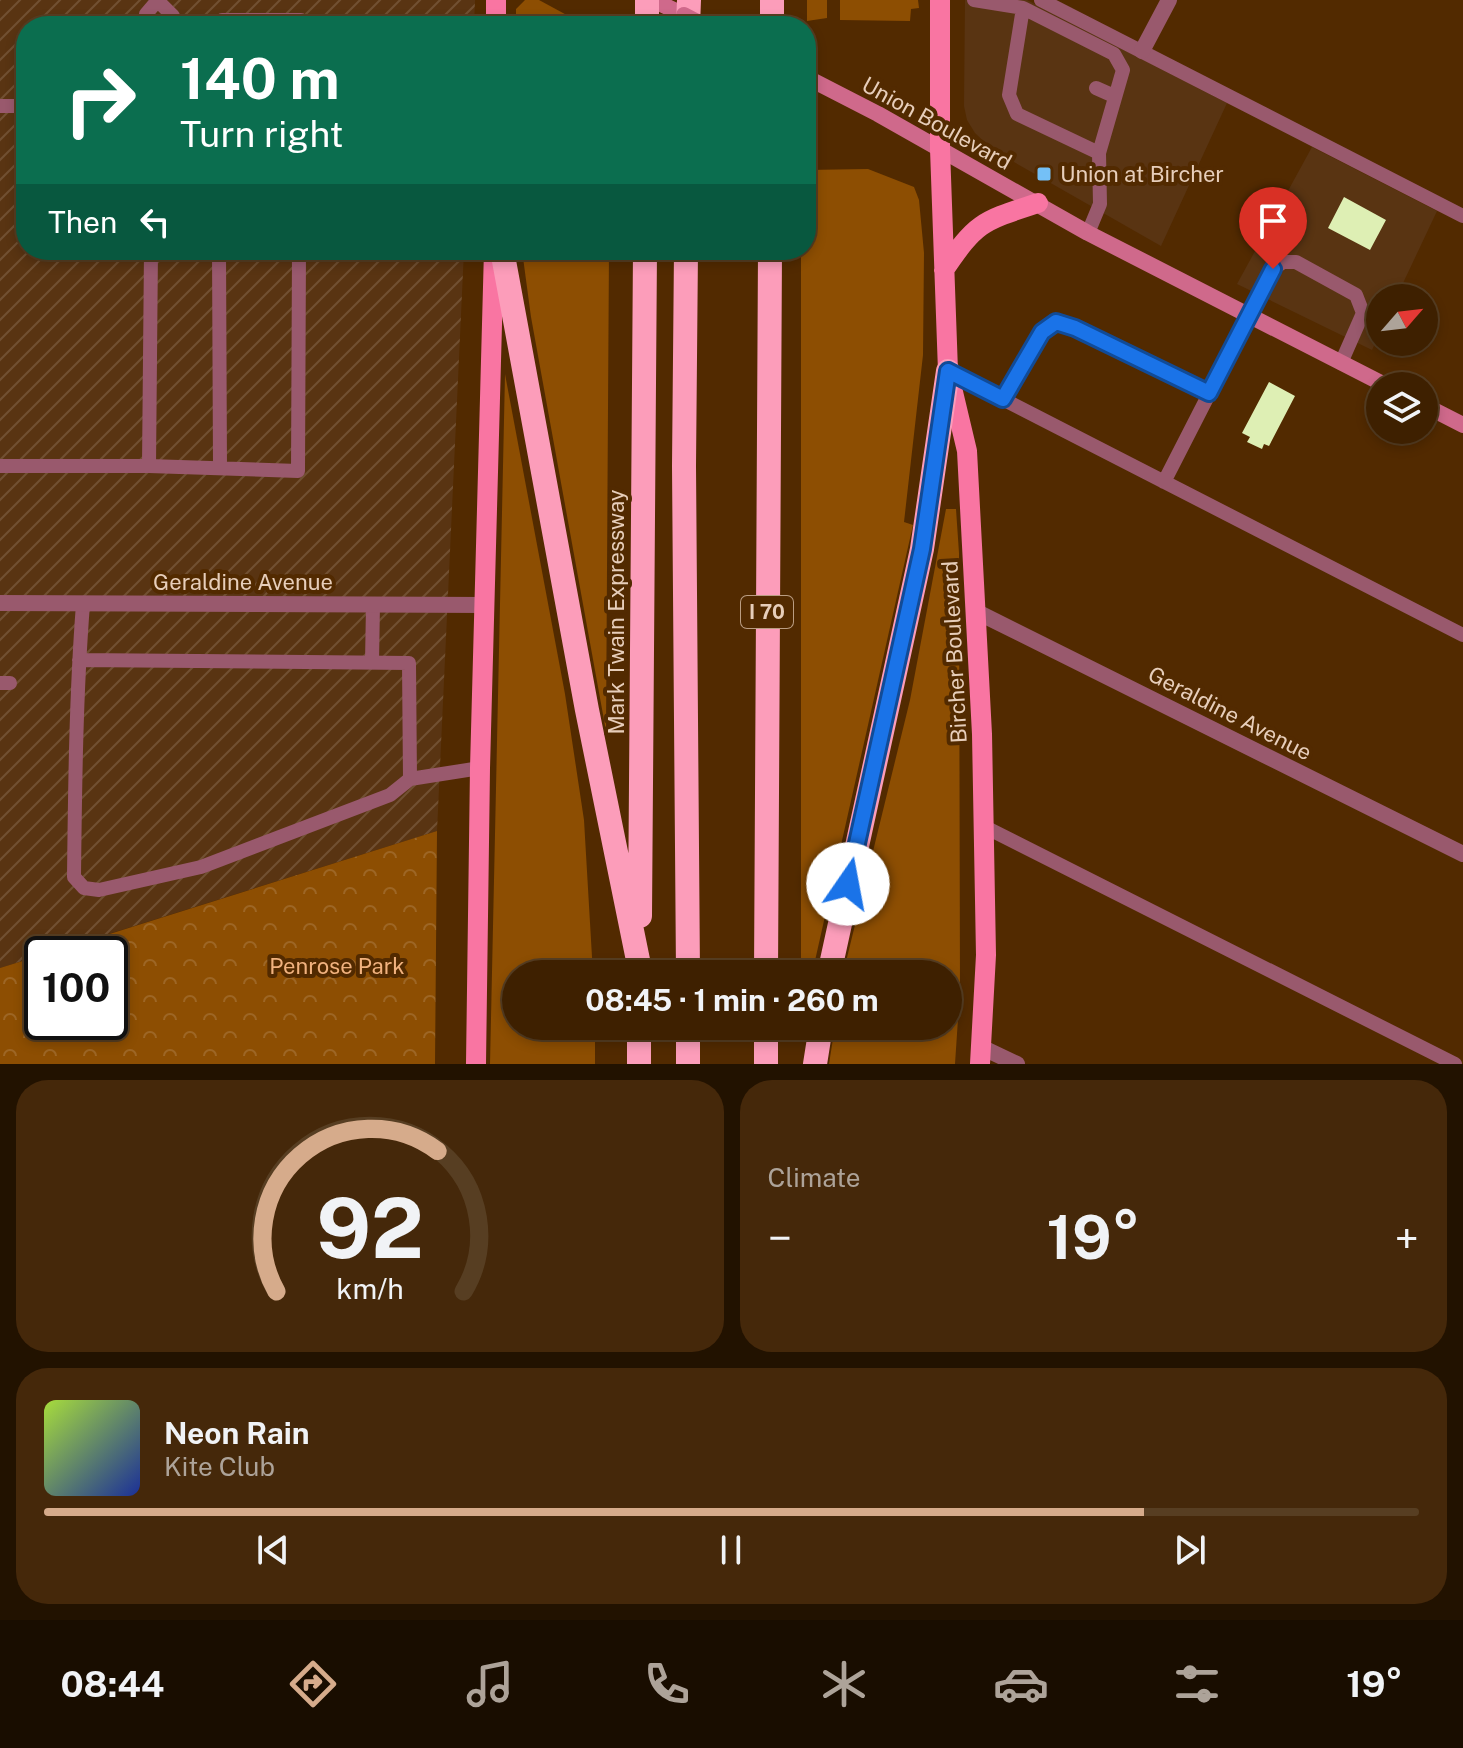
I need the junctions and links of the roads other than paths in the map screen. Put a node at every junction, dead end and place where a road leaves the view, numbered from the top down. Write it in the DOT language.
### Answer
graph roads {
  1 [pos="158,0"];
  2 [pos="650,0"];
  3 [pos="940,0"];
  4 [pos="974,0"];
  5 [pos="1041,0"];
  6 [pos="1169,0"];
  7 [pos="1023,8"];
  8 [pos="146,16"];
  9 [pos="173,16"];
  10 [pos="684,16"];
  11 [pos="1142,51"];
  12 [pos="1016,52"];
  13 [pos="1031,58"];
  14 [pos="816,82"];
  15 [pos="1096,88"];
  16 [pos="1114,96"];
  17 [pos="940,149"];
  18 [pos="1099,153"];
  19 [pos="1038,203"];
  20 [pos="1463,216"];
  21 [pos="1088,233"];
  22 [pos="151,260"];
  23 [pos="219,260"];
  24 [pos="299,260"];
  25 [pos="494,260"];
  26 [pos="504,260"];
  27 [pos="645,260"];
  28 [pos="686,260"];
  29 [pos="770,260"];
  30 [pos="944,270"];
  31 [pos="1250,316"];
  32 [pos="1341,363"];
  33 [pos="948,371"];
  34 [pos="1366,376"];
  35 [pos="1209,393"];
  36 [pos="1003,399"];
  37 [pos="1438,412"];
  38 [pos="1463,425"];
  39 [pos="0,466"];
  40 [pos="149,466"];
  41 [pos="220,467"];
  42 [pos="1164,482"];
  43 [pos="0,603"];
  44 [pos="83,604"];
  45 [pos="373,605"];
  46 [pos="486,605"];
  47 [pos="977,612"];
  48 [pos="1463,635"];
  49 [pos="79,660"];
  50 [pos="372,662"];
  51 [pos="480,768"];
  52 [pos="410,779"];
  53 [pos="985,827"];
  54 [pos="1463,854"];
  55 [pos="637,960"];
  56 [pos="639,960"];
  57 [pos="688,960"];
  58 [pos="766,960"];
  59 [pos="832,960"];
  60 [pos="639,1040"];
  61 [pos="688,1040"];
  62 [pos="766,1040"];
  63 [pos="819,1040"];
  64 [pos="980,1055"];
  65 [pos="476,1064"];
  66 [pos="639,1064"];
  67 [pos="688,1064"];
  68 [pos="766,1064"];
  69 [pos="815,1064"];
  70 [pos="1017,1064"];
  71 [pos="1455,1064"];
  1 -- 8 [label="lane"];
  1 -- 9 [label="lane"];
  2 -- 10 [label="main road, bridge"];
  3 -- 17 [label="main road, Bircher Boulevard"];
  4 -- 7 [label="lane"];
  5 -- 11 [label="lane"];
  6 -- 11 [label="street"];
  7 -- 12 [label="lane"];
  7 -- 16 [label="lane"];
  11 -- 20 [label="lane"];
  12 -- 13 [label="lane"];
  12 -- 18 [label="lane"];
  14 -- 17 [label="main road, Union Boulevard"];
  15 -- 16 [label="lane"];
  16 -- 18 [label="lane"];
  17 -- 19 [label="main road, Union Boulevard"];
  17 -- 30 [label="main road, Bircher Boulevard"];
  18 -- 21 [label="lane"];
  19 -- 21 [label="main road, Union Boulevard"];
  19 -- 30 [label="main road"];
  21 -- 31 [label="main road, Union Boulevard"];
  22 -- 40 [label="lane"];
  23 -- 41 [label="lane"];
  24 -- 41 [label="lane"];
  25 -- 46 [label="main road"];
  26 -- 55 [label="highway"];
  27 -- 56 [label="highway, Mark Twain Expressway"];
  28 -- 57 [label="highway"];
  29 -- 58 [label="highway, I 70"];
  30 -- 33 [label="main road, Bircher Boulevard"];
  31 -- 32 [label="main road, Union Boulevard"];
  31 -- 32 [label="lane"];
  31 -- 35 [label="lane"];
  32 -- 34 [label="main road, Union Boulevard"];
  33 -- 36 [label="lane"];
  33 -- 47 [label="main road, Bircher Boulevard"];
  33 -- 59 [label="highway"];
  35 -- 36 [label="lane"];
  35 -- 42 [label="lane"];
  36 -- 42 [label="lane"];
  37 -- 38 [label="main road"];
  39 -- 40 [label="lane"];
  40 -- 41 [label="lane"];
  42 -- 48 [label="lane"];
  43 -- 44 [label="street, Geraldine Avenue"];
  44 -- 45 [label="street, Geraldine Avenue"];
  44 -- 49 [label="lane"];
  45 -- 46 [label="street, Geraldine Avenue"];
  45 -- 50 [label="lane"];
  46 -- 51 [label="main road"];
  47 -- 53 [label="main road, Bircher Boulevard"];
  47 -- 54 [label="street, Geraldine Avenue"];
  49 -- 50 [label="lane"];
  49 -- 52 [label="lane"];
  50 -- 52 [label="lane"];
  51 -- 52 [label="lane"];
  51 -- 65 [label="main road"];
  53 -- 64 [label="main road, Bircher Boulevard"];
  53 -- 71 [label="lane"];
  60 -- 66 [label="highway"];
  61 -- 67 [label="highway"];
  62 -- 68 [label="highway"];
  63 -- 69 [label="highway"];
  64 -- 70 [label="street"];
}
